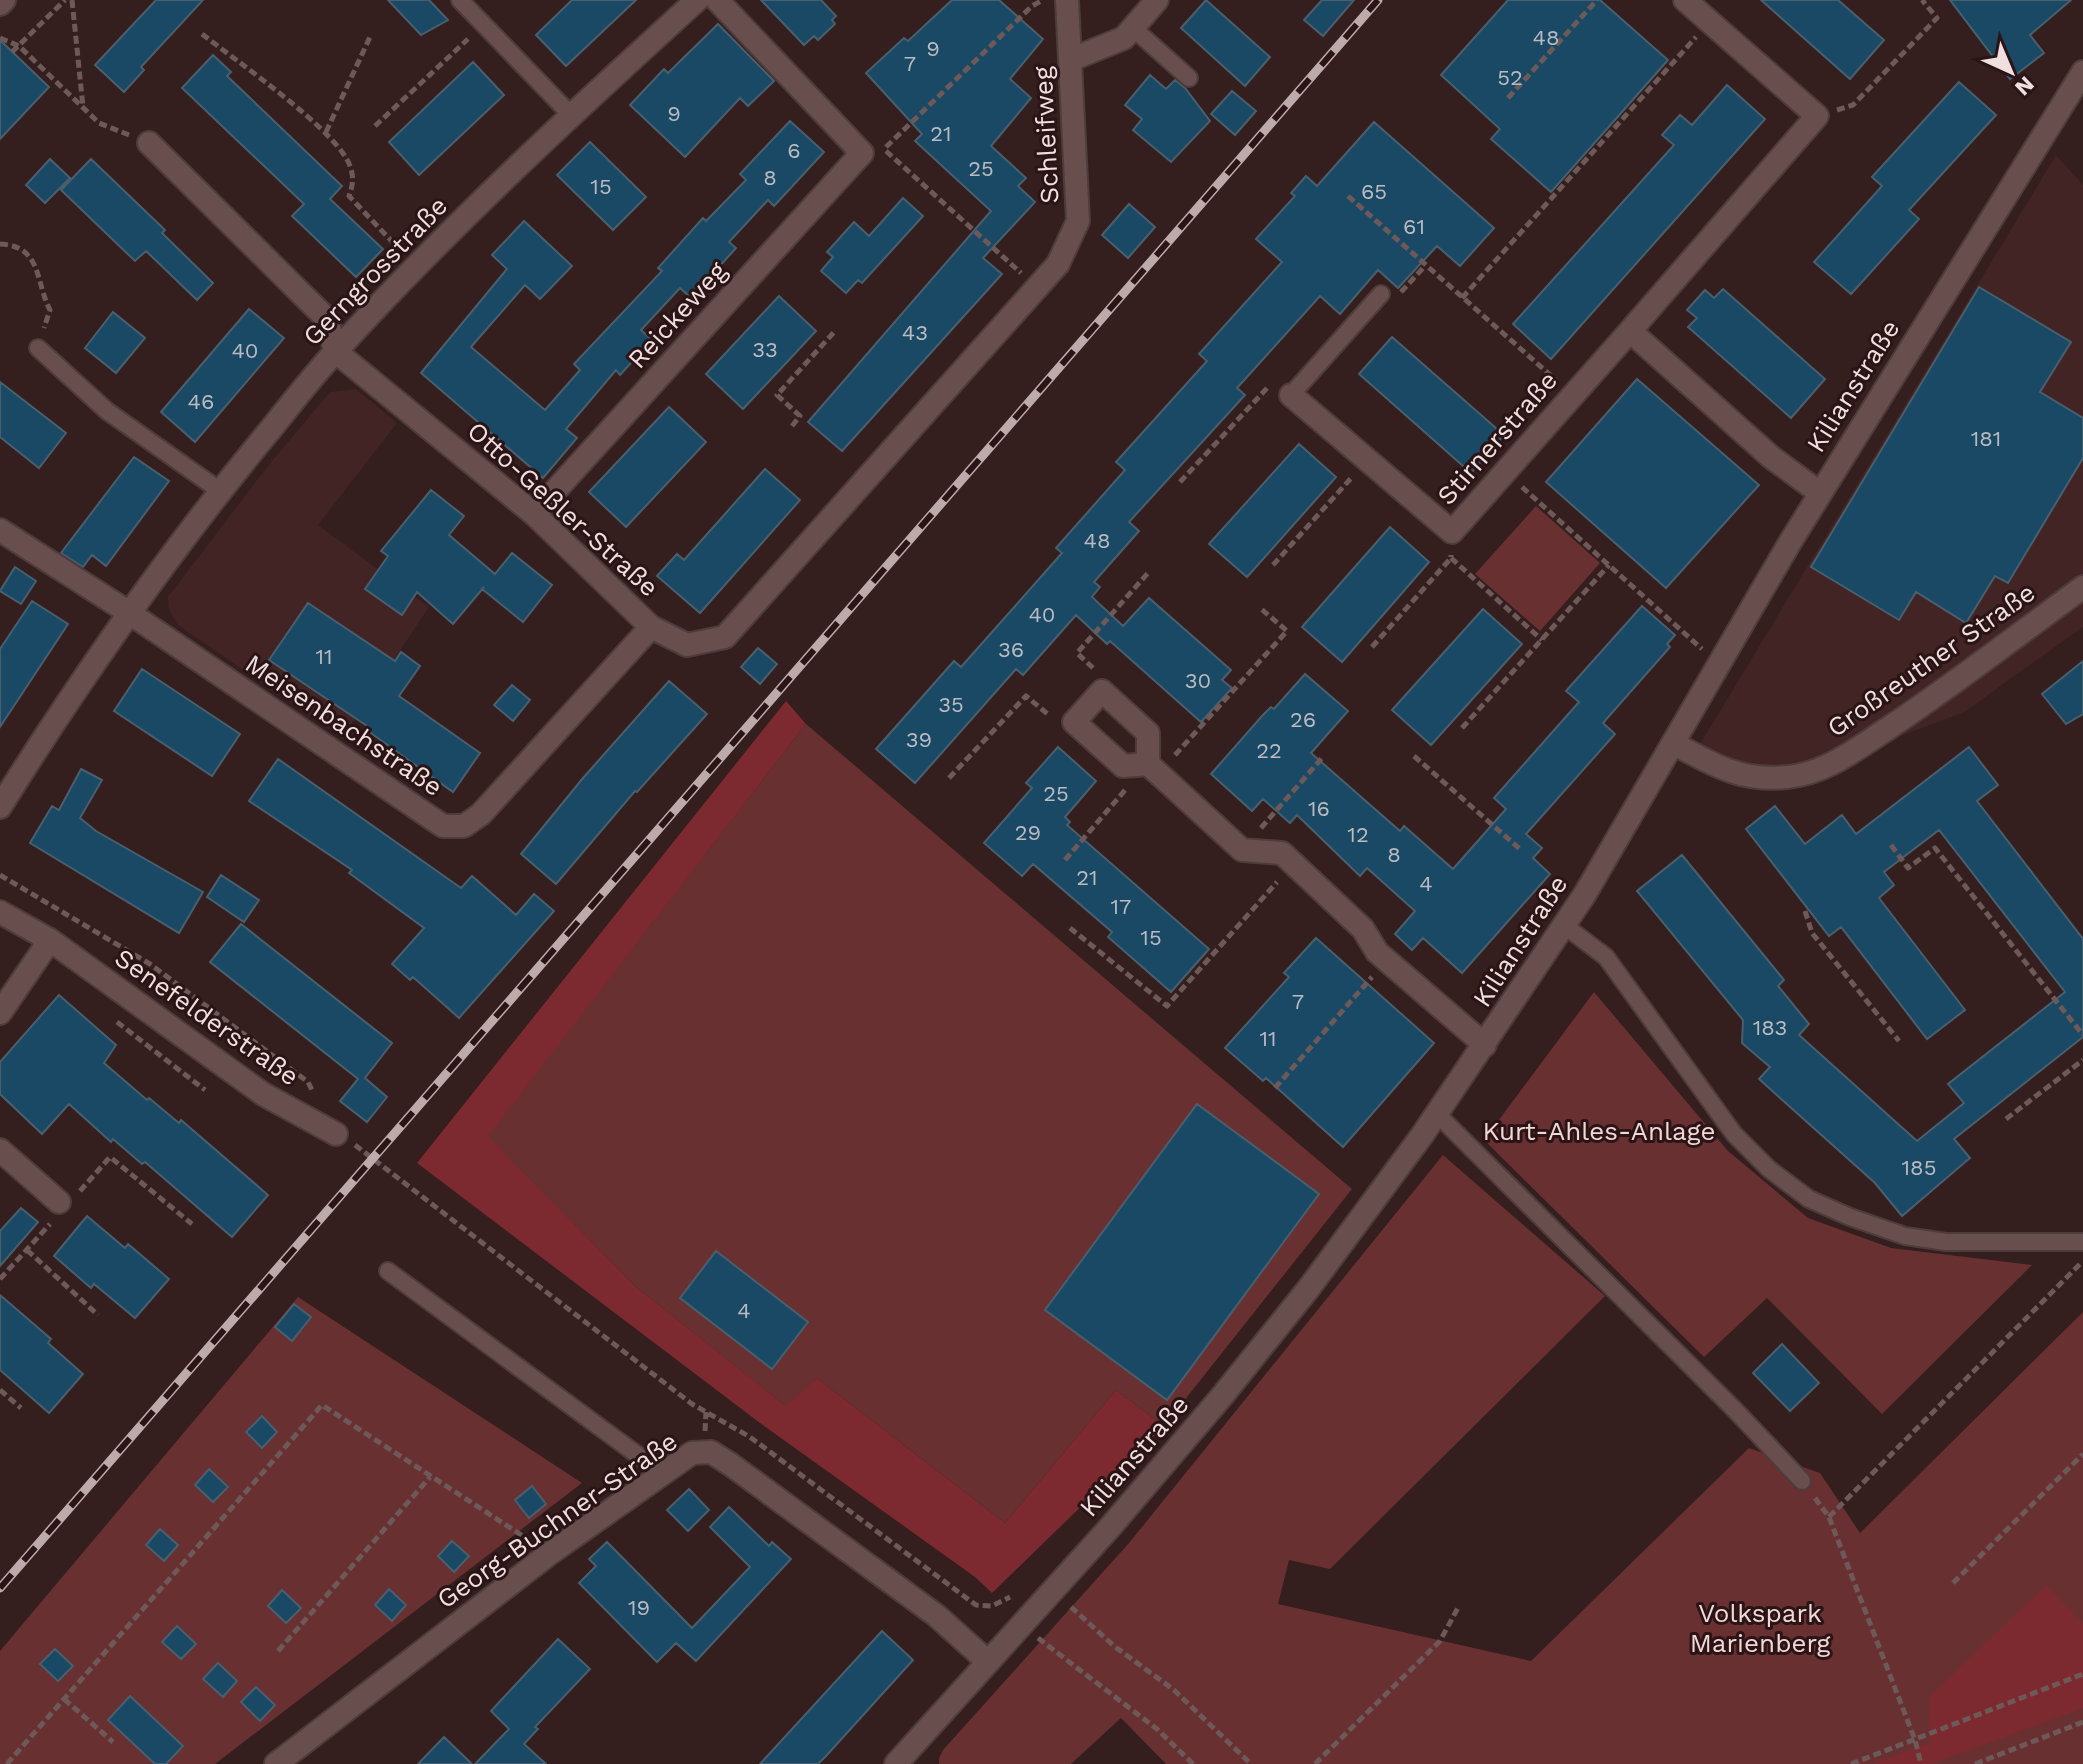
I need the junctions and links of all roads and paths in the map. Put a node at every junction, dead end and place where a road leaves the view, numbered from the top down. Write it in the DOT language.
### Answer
graph roads {
  1 [pos="65,0"];
  2 [pos="72,0"];
  3 [pos="460,0"];
  4 [pos="697,0"];
  5 [pos="717,0"];
  6 [pos="1043,0"];
  7 [pos="1067,0"];
  8 [pos="1157,0"];
  9 [pos="1597,0"];
  10 [pos="1685,0"];
  11 [pos="1922,0"];
  12 [pos="1710,22"];
  13 [pos="483,24"];
  14 [pos="1133,28"];
  15 [pos="202,34"];
  16 [pos="370,37"];
  17 [pos="1,40"];
  18 [pos="19,46"];
  19 [pos="12,52"];
  20 [pos="1070,60"];
  21 [pos="2083,72"];
  22 [pos="1189,78"];
  23 [pos="1508,98"];
  24 [pos="83,108"];
  25 [pos="571,115"];
  26 [pos="1817,116"];
  27 [pos="375,126"];
  28 [pos="326,132"];
  29 [pos="149,143"];
  30 [pos="1348,196"];
  31 [pos="0,244"];
  32 [pos="1058,264"];
  33 [pos="1425,266"];
  34 [pos="416,267"];
  35 [pos="1037,287"];
  36 [pos="1381,294"];
  37 [pos="1462,298"];
  38 [pos="836,330"];
  39 [pos="1630,331"];
  40 [pos="38,348"];
  41 [pos="335,351"];
  42 [pos="1291,395"];
  43 [pos="1573,395"];
  44 [pos="792,426"];
  45 [pos="1367,461"];
  46 [pos="1505,472"];
  47 [pos="1180,482"];
  48 [pos="219,490"];
  49 [pos="1820,493"];
  50 [pos="534,514"];
  51 [pos="0,530"];
  52 [pos="1452,532"];
  53 [pos="1451,558"];
  54 [pos="1273,565"];
  55 [pos="1609,565"];
  56 [pos="1148,573"];
  57 [pos="2083,587"];
  58 [pos="1259,607"];
  59 [pos="128,612"];
  60 [pos="651,627"];
  61 [pos="1542,640"];
  62 [pos="1372,647"];
  63 [pos="1718,663"];
  64 [pos="1102,691"];
  65 [pos="1074,722"];
  66 [pos="1462,728"];
  67 [pos="1673,743"];
  68 [pos="1414,756"];
  69 [pos="1322,758"];
  70 [pos="1153,769"];
  71 [pos="949,778"];
  72 [pos="0,807"];
  73 [pos="1891,845"];
  74 [pos="1242,850"];
  75 [pos="1521,850"];
  76 [pos="1065,860"];
  77 [pos="1294,864"];
  78 [pos="0,875"];
  79 [pos="1805,911"];
  80 [pos="0,912"];
  81 [pos="1565,926"];
  82 [pos="1070,928"];
  83 [pos="50,940"];
  84 [pos="1386,961"];
  85 [pos="0,1013"];
  86 [pos="114,1020"];
  87 [pos="2083,1035"];
  88 [pos="1899,1041"];
  89 [pos="1485,1045"];
  90 [pos="2083,1060"];
  91 [pos="1275,1088"];
  92 [pos="205,1090"];
  93 [pos="315,1095"];
  94 [pos="1437,1114"];
  95 [pos="2006,1119"];
  96 [pos="336,1134"];
  97 [pos="0,1150"];
  98 [pos="61,1205"];
  99 [pos="192,1224"];
  100 [pos="2083,1242"];
  101 [pos="27,1250"];
  102 [pos="2083,1261"];
  103 [pos="388,1271"];
  104 [pos="0,1279"];
  105 [pos="98,1315"];
  106 [pos="0,1390"];
  107 [pos="21,1408"];
  108 [pos="2083,1454"];
  109 [pos="662,1473"];
  110 [pos="430,1477"];
  111 [pos="1802,1481"];
  112 [pos="1829,1517"];
  113 [pos="549,1554"];
  114 [pos="1953,1583"];
  115 [pos="1016,1592"];
  116 [pos="1068,1605"];
  117 [pos="1459,1606"];
  118 [pos="1023,1624"];
  119 [pos="278,1651"];
  120 [pos="988,1662"];
  121 [pos="2083,1674"];
  122 [pos="64,1699"];
  123 [pos="2083,1722"];
  124 [pos="1915,1740"];
  125 [pos="113,1742"];
  126 [pos="905,1761"];
  127 [pos="7,1764"];
  128 [pos="276,1764"];
  129 [pos="1193,1764"];
  130 [pos="1251,1764"];
  131 [pos="1315,1764"];
  132 [pos="1851,1764"];
  133 [pos="1921,1764"];
  134 [pos="1975,1764"];
  1 -- 18 [label="path"];
  2 -- 24 [label="path"];
  3 -- 13 [label="lane"];
  4 -- 25 [label="street, Gerngrosstraße"];
  5 -- 50 [label="street, Reickeweg"];
  6 -- 35 [label="path"];
  7 -- 20 [label="street, Schleifweg"];
  8 -- 14 [label="street"];
  9 -- 23 [label="path"];
  10 -- 12 [label="street"];
  11 -- 26 [label="path"];
  12 -- 26 [label="street"];
  12 -- 37 [label="path"];
  13 -- 25 [label="lane"];
  13 -- 27 [label="path"];
  14 -- 20 [label="street"];
  14 -- 22 [label="lane"];
  15 -- 28 [label="path"];
  16 -- 28 [label="path"];
  17 -- 18 [label="path"];
  18 -- 19 [label="path"];
  18 -- 24 [label="path"];
  20 -- 32 [label="street, Schleifweg"];
  21 -- 49 [label="street, Kilianstraße"];
  24 -- 29 [label="path"];
  25 -- 34 [label="street, Gerngrosstraße"];
  26 -- 39 [label="street, Stirnerstraße"];
  28 -- 34 [label="path"];
  29 -- 41 [label="street"];
  30 -- 33 [label="path"];
  31 -- 40 [label="path"];
  32 -- 35 [label="street, Otto-Geßler-Straße"];
  33 -- 36 [label="path"];
  33 -- 37 [label="path"];
  34 -- 41 [label="street, Gerngrosstraße"];
  35 -- 60 [label="street, Otto-Geßler-Straße"];
  36 -- 42 [label="lane"];
  37 -- 43 [label="path"];
  38 -- 44 [label="path"];
  39 -- 43 [label="street, Stirnerstraße"];
  39 -- 49 [label="street"];
  40 -- 48 [label="lane"];
  41 -- 48 [label="street, Gerngrosstraße"];
  41 -- 50 [label="street, Otto-Geßler-Straße"];
  42 -- 45 [label="street, Stirnerstraße"];
  42 -- 47 [label="path"];
  43 -- 46 [label="street, Stirnerstraße"];
  45 -- 52 [label="street, Stirnerstraße"];
  45 -- 54 [label="path"];
  46 -- 52 [label="street, Stirnerstraße"];
  46 -- 55 [label="path"];
  48 -- 59 [label="street, Gerngrosstraße"];
  49 -- 63 [label="street, Kilianstraße"];
  50 -- 60 [label="street, Otto-Geßler-Straße"];
  51 -- 59 [label="street"];
  52 -- 53 [label="path"];
  53 -- 61 [label="path"];
  53 -- 62 [label="path"];
  55 -- 61 [label="path"];
  55 -- 63 [label="path"];
  56 -- 64 [label="path"];
  57 -- 67 [label="street, Großreuther Straße"];
  58 -- 70 [label="path"];
  59 -- 60 [label="street, Meisenbachstraße"];
  59 -- 72 [label="street, Gerngrosstraße"];
  61 -- 66 [label="path"];
  63 -- 67 [label="street, Kilianstraße"];
  64 -- 65 [label="street"];
  64 -- 70 [label="street"];
  65 -- 70 [label="street"];
  65 -- 71 [label="path"];
  67 -- 81 [label="street, Kilianstraße"];
  68 -- 75 [label="path"];
  69 -- 74 [label="path"];
  70 -- 74 [label="street"];
  70 -- 76 [label="path"];
  73 -- 87 [label="path"];
  74 -- 77 [label="street"];
  77 -- 82 [label="path"];
  77 -- 84 [label="street"];
  78 -- 93 [label="path"];
  79 -- 88 [label="path"];
  80 -- 83 [label="street, Senefelderstraße"];
  81 -- 89 [label="street, Kilianstraße"];
  81 -- 100 [label="lane"];
  83 -- 85 [label="street"];
  83 -- 96 [label="street, Senefelderstraße"];
  84 -- 89 [label="street"];
  84 -- 91 [label="path"];
  86 -- 92 [label="path"];
  89 -- 94 [label="street, Kilianstraße"];
  90 -- 95 [label="path"];
  94 -- 111 [label="lane"];
  94 -- 118 [label="street, Kilianstraße"];
  96 -- 115 [label="path"];
  97 -- 98 [label="street"];
  98 -- 99 [label="path"];
  98 -- 101 [label="path"];
  101 -- 104 [label="path"];
  101 -- 105 [label="path"];
  102 -- 112 [label="path"];
  103 -- 109 [label="lane"];
  106 -- 107 [label="path"];
  108 -- 114 [label="path"];
  109 -- 113 [label="street, Georg-Buchner-Straße"];
  109 -- 120 [label="street, Georg-Buchner-Straße"];
  110 -- 113 [label="path"];
  110 -- 119 [label="path"];
  110 -- 122 [label="path"];
  111 -- 112 [label="path"];
  112 -- 124 [label="path"];
  113 -- 128 [label="street, Georg-Buchner-Straße"];
  116 -- 130 [label="path"];
  117 -- 131 [label="path"];
  118 -- 120 [label="street, Kilianstraße"];
  118 -- 129 [label="path"];
  120 -- 126 [label="street, Kilianstraße"];
  121 -- 124 [label="path"];
  122 -- 125 [label="path"];
  122 -- 127 [label="path"];
  123 -- 134 [label="path"];
  124 -- 132 [label="path"];
  124 -- 133 [label="path"];
}
